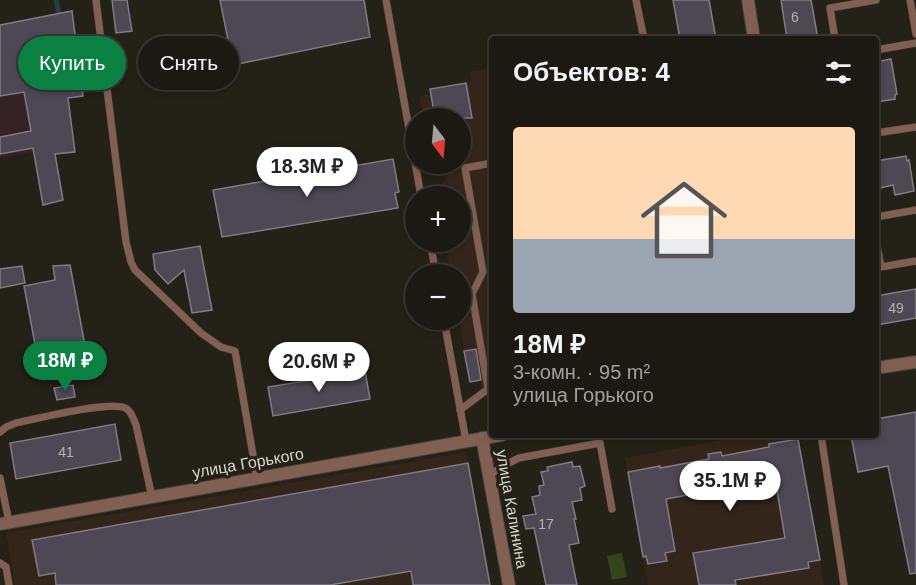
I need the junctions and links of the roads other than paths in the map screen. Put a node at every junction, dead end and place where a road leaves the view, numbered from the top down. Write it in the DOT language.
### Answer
graph roads {
  1 [pos="96,0"];
  2 [pos="386,0"];
  3 [pos="636,0"];
  4 [pos="748,0"];
  5 [pos="876,0"];
  6 [pos="910,0"];
  7 [pos="916,34"];
  8 [pos="643,36"];
  9 [pos="754,36"];
  10 [pos="835,36"];
  11 [pos="916,43"];
  12 [pos="879,49"];
  13 [pos="916,126"];
  14 [pos="879,132"];
  15 [pos="489,164"];
  16 [pos="420,186"];
  17 [pos="916,210"];
  18 [pos="879,216"];
  19 [pos="879,256"];
  20 [pos="916,261"];
  21 [pos="446,330"];
  22 [pos="916,362"];
  23 [pos="879,368"];
  24 [pos="460,410"];
  25 [pos="0,432"];
  26 [pos="489,437"];
  27 [pos="482,438"];
  28 [pos="821,438"];
  29 [pos="466,441"];
  30 [pos="489,475"];
  31 [pos="0,478"];
  32 [pos="257,478"];
  33 [pos="152,497"];
  34 [pos="612,509"];
  35 [pos="5,523"];
  36 [pos="0,563"];
  37 [pos="9,585"];
  38 [pos="509,585"];
  39 [pos="844,585"];
  1 -- 32 [label="lane"];
  2 -- 16 [label="lane"];
  3 -- 8 [label="lane"];
  4 -- 9 [label="street"];
  5 -- 10 [label="lane"];
  6 -- 7 [label="lane"];
  11 -- 12 [label="lane"];
  13 -- 14 [label="lane"];
  15 -- 24 [label="lane"];
  17 -- 18 [label="lane"];
  19 -- 20 [label="lane"];
  21 -- 24 [label="lane"];
  22 -- 23 [label="street"];
  24 -- 29 [label="lane"];
  25 -- 33 [label="lane"];
  26 -- 27 [label="street, улица Горького"];
  27 -- 29 [label="street, улица Горького"];
  27 -- 30 [label="street, улица Калинина"];
  28 -- 39 [label="lane"];
  29 -- 32 [label="street, улица Горького"];
  30 -- 34 [label="lane"];
  30 -- 38 [label="street, улица Калинина"];
  31 -- 35 [label="lane"];
  32 -- 33 [label="street, улица Горького"];
  33 -- 35 [label="street, улица Горького"];
  36 -- 37 [label="lane"];
}
